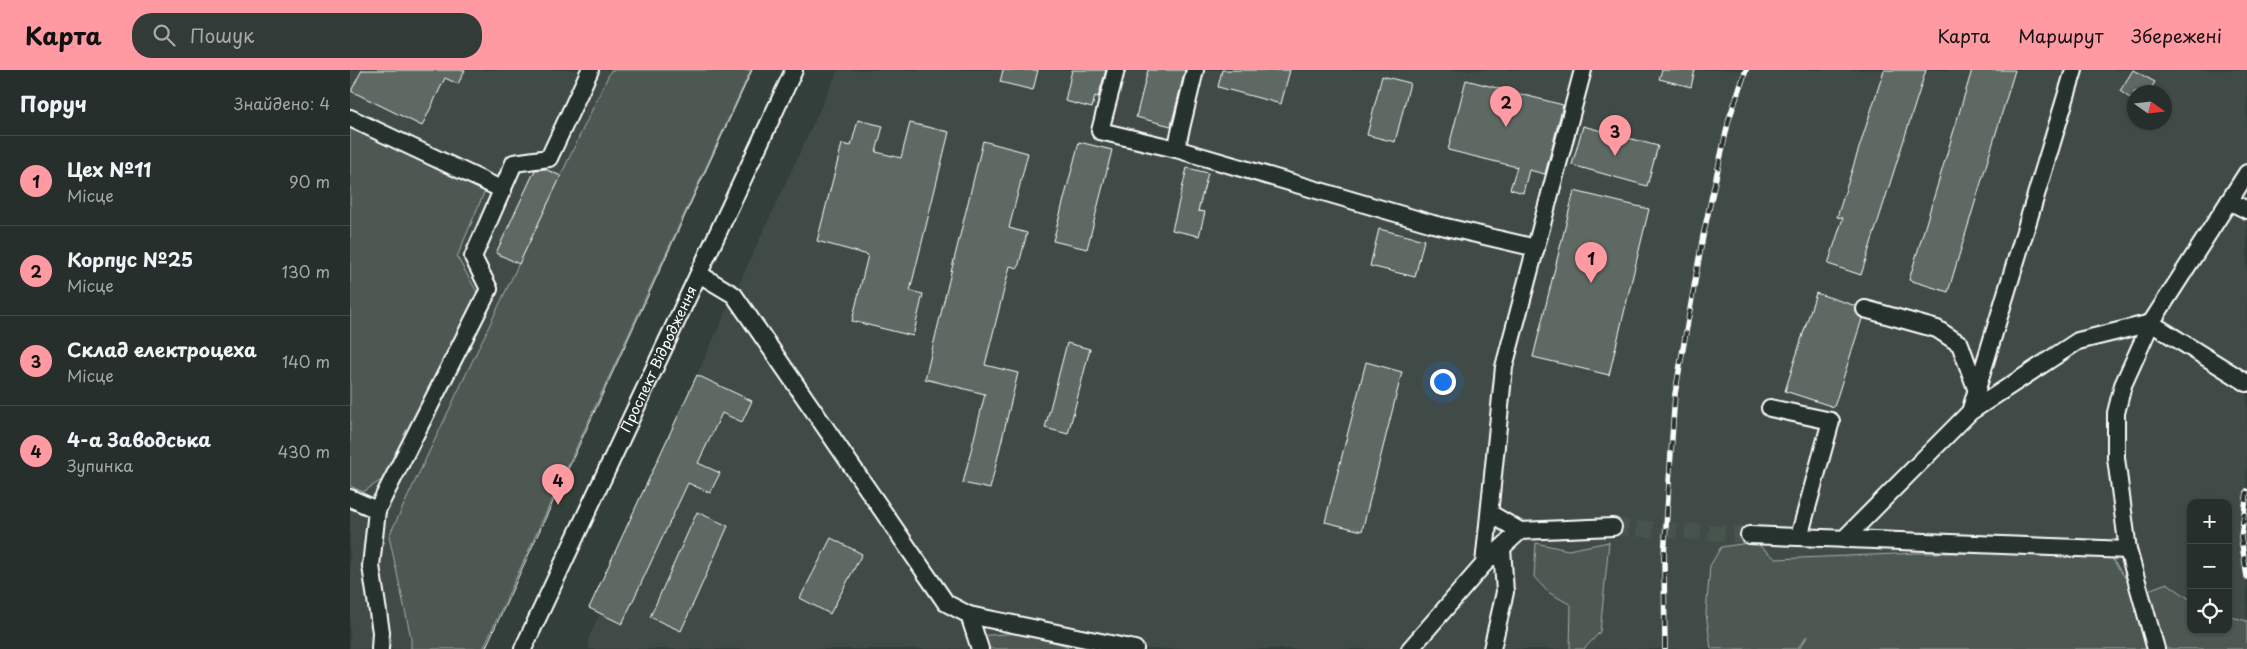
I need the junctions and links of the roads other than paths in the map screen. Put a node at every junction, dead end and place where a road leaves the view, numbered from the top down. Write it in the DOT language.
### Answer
graph roads {
  1 [pos="590,70"];
  2 [pos="794,70"];
  3 [pos="1116,70"];
  4 [pos="1195,70"];
  5 [pos="1583,70"];
  6 [pos="2074,70"];
  7 [pos="350,118"];
  8 [pos="1176,149"];
  9 [pos="2247,173"];
  10 [pos="503,190"];
  11 [pos="2229,200"];
  12 [pos="2247,210"];
  13 [pos="1536,248"];
  14 [pos="698,274"];
  15 [pos="1866,309"];
  16 [pos="2152,323"];
  17 [pos="2247,383"];
  18 [pos="1977,391"];
  19 [pos="1770,408"];
  20 [pos="1970,412"];
  21 [pos="350,498"];
  22 [pos="377,510"];
  23 [pos="1491,514"];
  24 [pos="1613,527"];
  25 [pos="1520,531"];
  26 [pos="1749,535"];
  27 [pos="1799,537"];
  28 [pos="1844,539"];
  29 [pos="1502,548"];
  30 [pos="2128,550"];
  31 [pos="1484,564"];
  32 [pos="969,615"];
  33 [pos="380,649"];
  34 [pos="523,649"];
  35 [pos="980,649"];
  36 [pos="1135,649"];
  37 [pos="1410,649"];
  38 [pos="1492,649"];
  39 [pos="2156,649"];
  1 -- 10 [label="street"];
  2 -- 14 [label="street, Проспект Відродження"];
  3 -- 8 [label="street"];
  4 -- 8 [label="street"];
  5 -- 13 [label="street"];
  6 -- 18 [label="street"];
  7 -- 10 [label="street"];
  8 -- 13 [label="street"];
  9 -- 11 [label="street"];
  10 -- 22 [label="street"];
  11 -- 12 [label="street"];
  11 -- 16 [label="street"];
  13 -- 23 [label="street"];
  14 -- 32 [label="street"];
  14 -- 34 [label="street, Проспект Відродження"];
  15 -- 18 [label="street"];
  16 -- 17 [label="street"];
  16 -- 20 [label="street"];
  16 -- 30 [label="street"];
  18 -- 20 [label="street"];
  19 -- 27 [label="street"];
  20 -- 28 [label="street"];
  21 -- 22 [label="street"];
  22 -- 33 [label="street"];
  23 -- 25 [label="street"];
  23 -- 31 [label="street"];
  24 -- 25 [label="street"];
  25 -- 29 [label="street"];
  26 -- 27 [label="street"];
  27 -- 28 [label="street"];
  28 -- 30 [label="street"];
  29 -- 31 [label="street"];
  29 -- 38 [label="street"];
  30 -- 39 [label="street"];
  31 -- 37 [label="street"];
  32 -- 35 [label="street"];
  32 -- 36 [label="street"];
}
